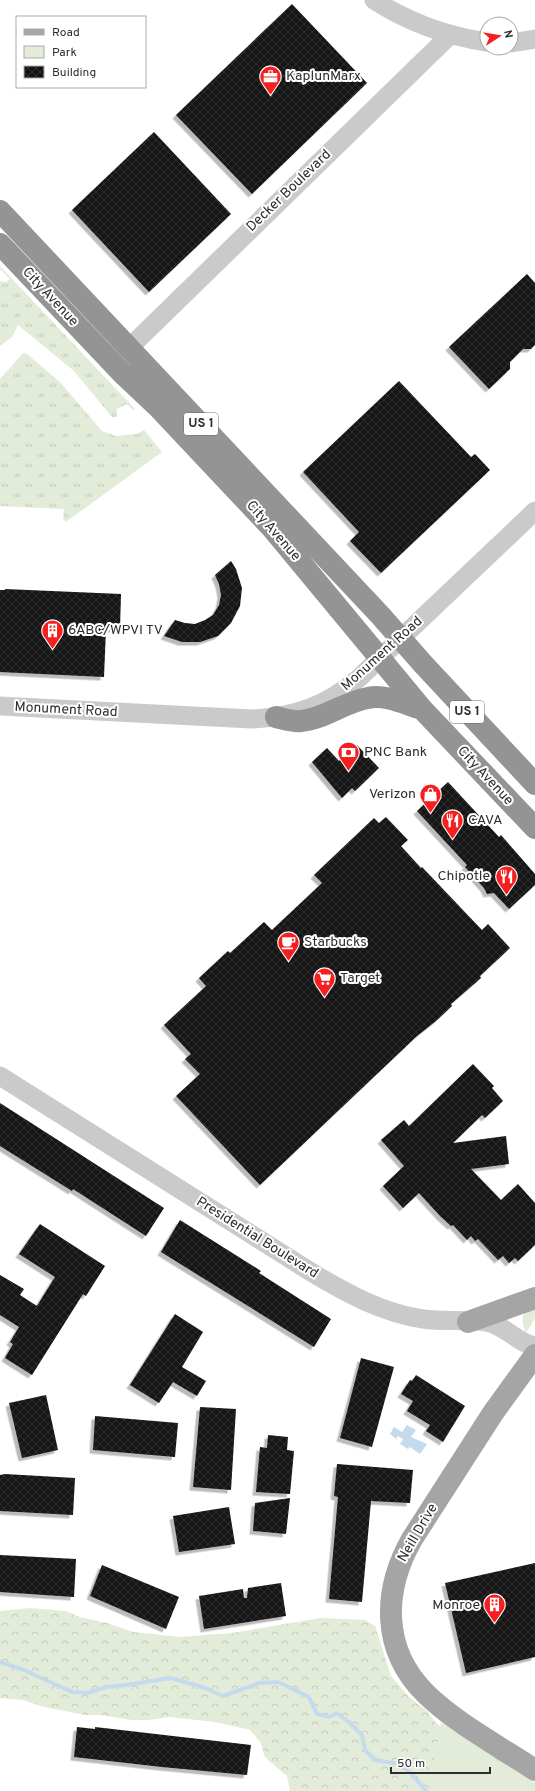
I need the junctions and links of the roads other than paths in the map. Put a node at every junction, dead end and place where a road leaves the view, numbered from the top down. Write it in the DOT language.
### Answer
graph roads {
  1 [pos="374,0"];
  2 [pos="450,35"];
  3 [pos="479,40"];
  4 [pos="535,40"];
  5 [pos="519,42"];
  6 [pos="0,211"];
  7 [pos="0,244"];
  8 [pos="129,348"];
  9 [pos="535,511"];
  10 [pos="401,638"];
  11 [pos="380,658"];
  12 [pos="0,706"];
  13 [pos="422,709"];
  14 [pos="276,717"];
  15 [pos="535,784"];
  16 [pos="535,828"];
  17 [pos="0,1076"];
  18 [pos="535,1298"];
  19 [pos="468,1322"];
  20 [pos="535,1346"];
  21 [pos="535,1355"];
  22 [pos="535,1770"];
  1 -- 2 [label="street"];
  2 -- 3 [label="street"];
  2 -- 8 [label="street, Decker Boulevard"];
  4 -- 5 [label="street"];
  6 -- 8 [label="highway, City Avenue / US 1"];
  7 -- 11 [label="highway, City Avenue / US 1"];
  8 -- 10 [label="highway, City Avenue / US 1"];
  9 -- 10 [label="street, Monument Road"];
  10 -- 11 [label="street, Monument Road"];
  10 -- 15 [label="highway, City Avenue / US 1"];
  11 -- 13 [label="highway, City Avenue / US 1"];
  11 -- 14 [label="street, Monument Road"];
  12 -- 14 [label="street, Monument Road"];
  13 -- 14 [label="highway"];
  13 -- 16 [label="highway, City Avenue / US 1"];
  17 -- 19 [label="street, Presidential Boulevard"];
  18 -- 19 [label="main road"];
  19 -- 20 [label="street, Presidential Boulevard"];
  21 -- 22 [label="main road, Neill Drive"];
}
